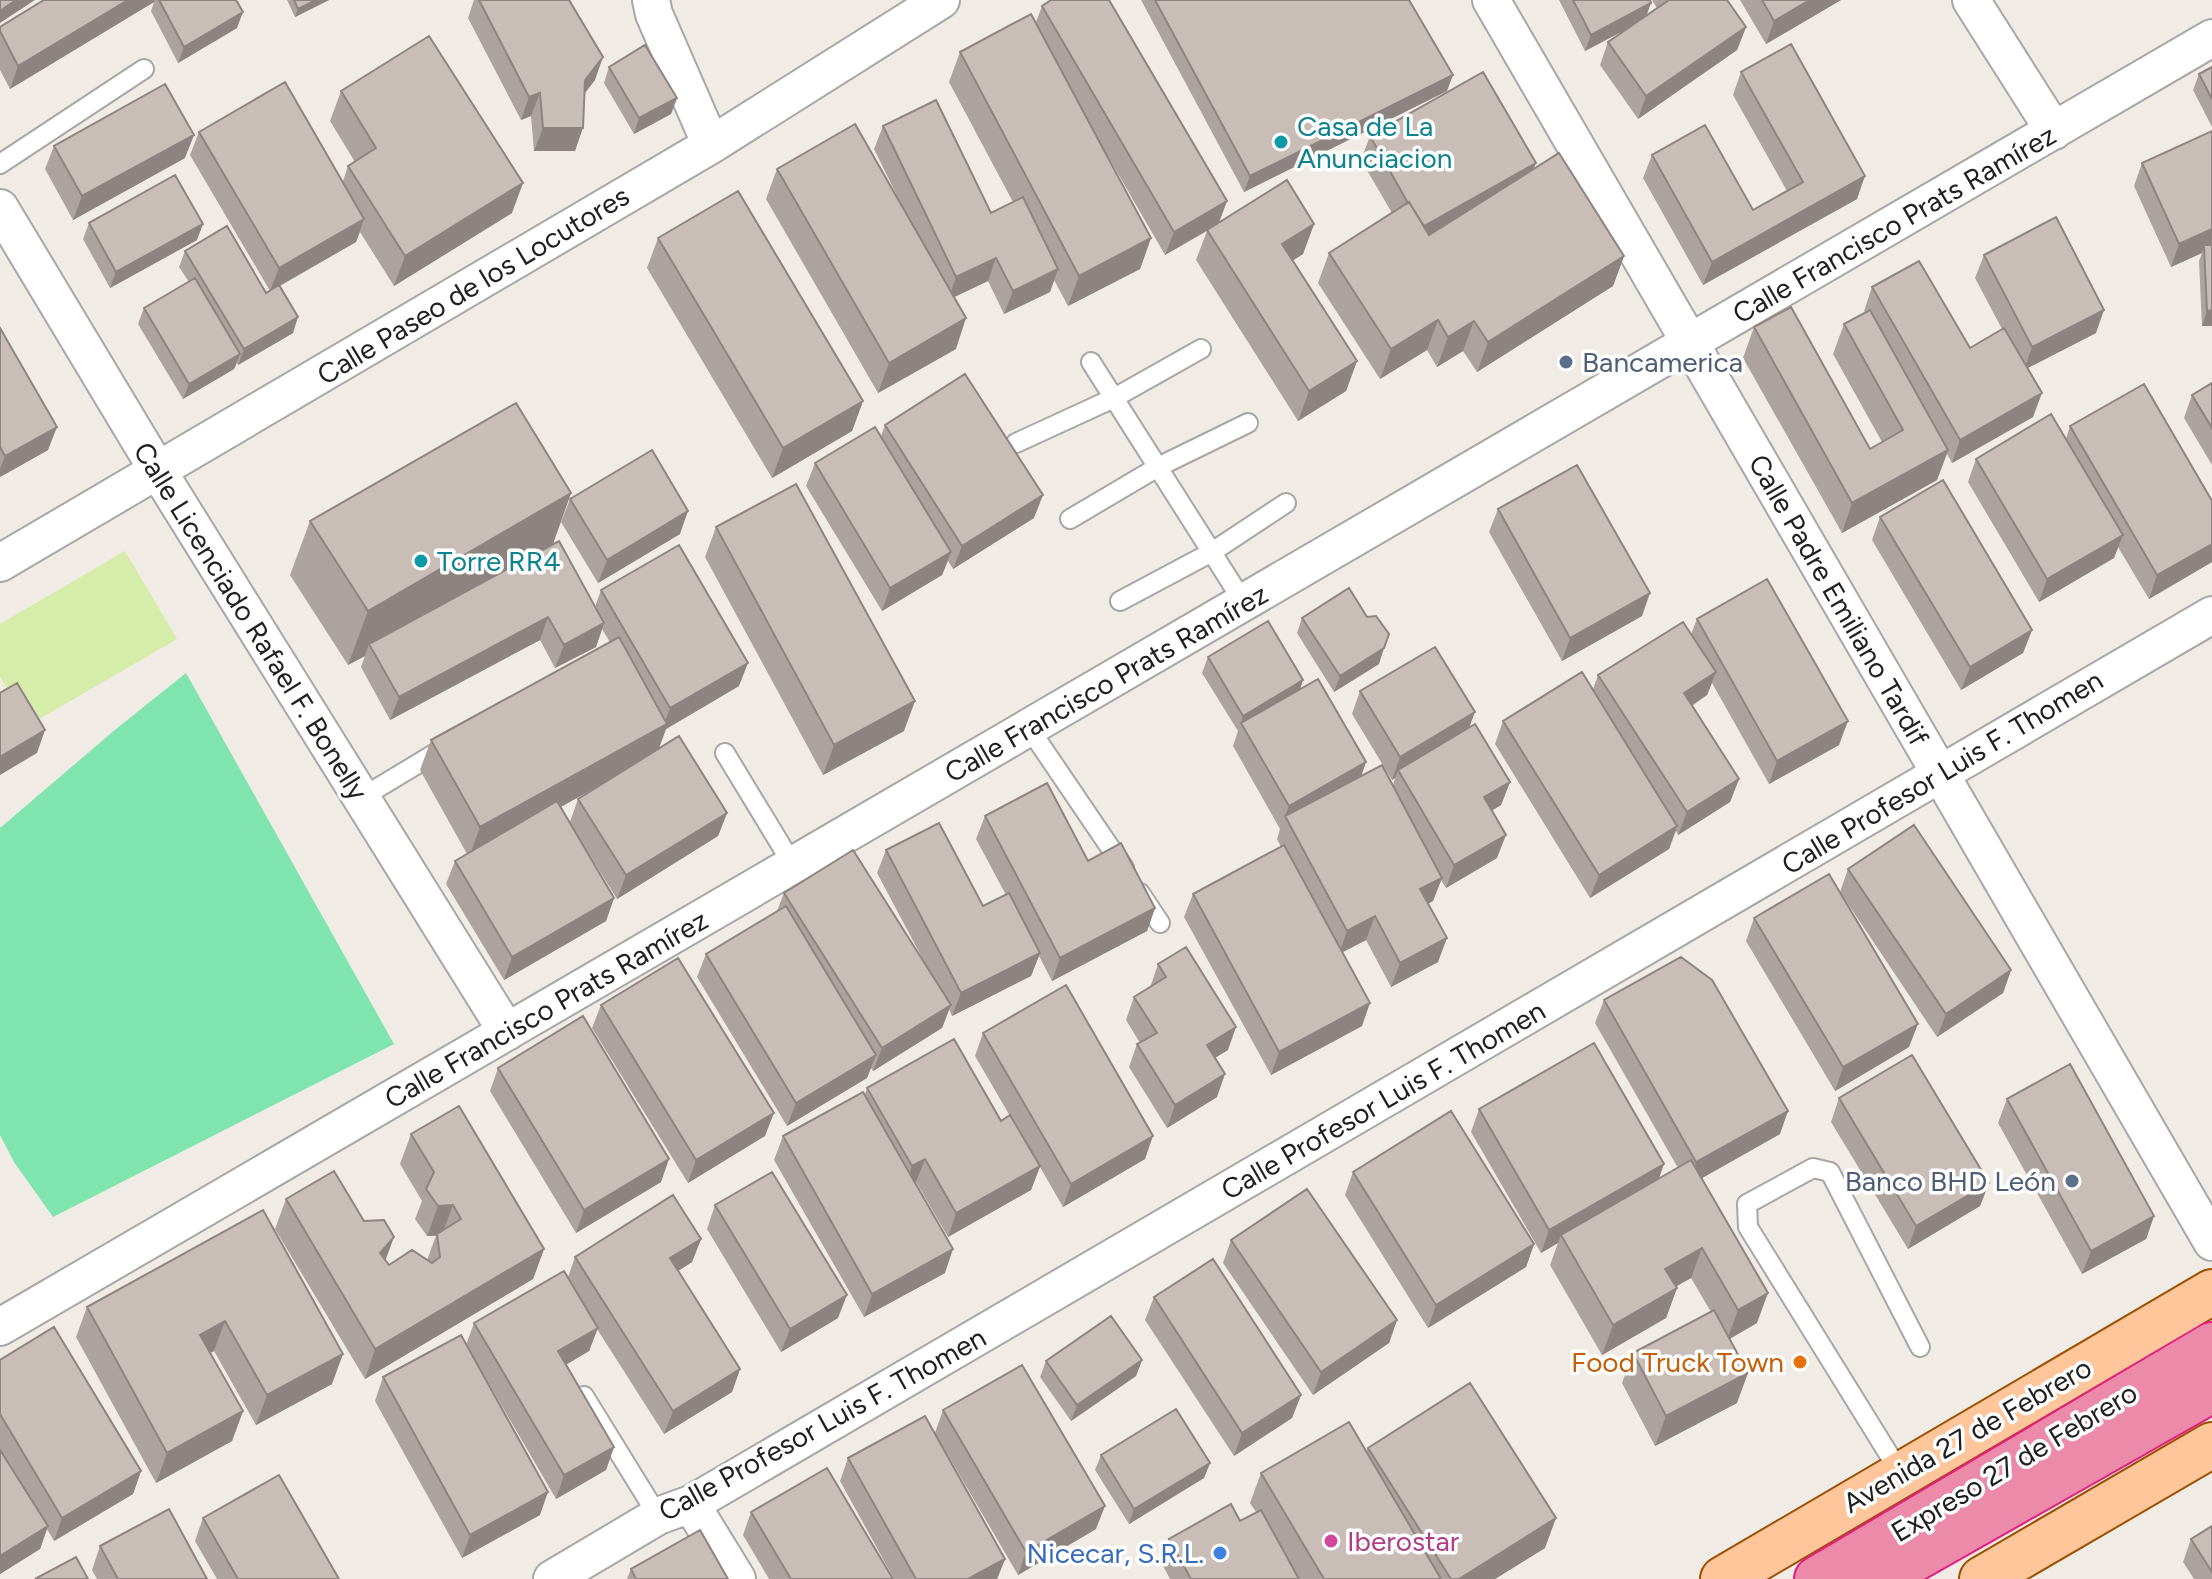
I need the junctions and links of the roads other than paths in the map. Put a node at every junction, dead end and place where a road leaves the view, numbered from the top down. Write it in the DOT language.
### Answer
graph roads {
  1 [pos="651,0"];
  2 [pos="1491,0"];
  3 [pos="1971,0"];
  4 [pos="926,4"];
  5 [pos="2212,38"];
  6 [pos="144,69"];
  7 [pos="2054,131"];
  8 [pos="711,145"];
  9 [pos="0,164"];
  10 [pos="0,208"];
  11 [pos="1691,342"];
  12 [pos="1201,349"];
  13 [pos="1091,362"];
  14 [pos="1114,398"];
  15 [pos="1248,423"];
  16 [pos="1016,443"];
  17 [pos="1158,467"];
  18 [pos="158,471"];
  19 [pos="1286,503"];
  20 [pos="1070,519"];
  21 [pos="1212,552"];
  22 [pos="0,563"];
  23 [pos="1120,601"];
  24 [pos="1244,603"];
  25 [pos="2212,615"];
  26 [pos="1029,728"];
  27 [pos="456,741"];
  28 [pos="725,753"];
  29 [pos="1939,775"];
  30 [pos="361,798"];
  31 [pos="793,865"];
  32 [pos="1160,923"];
  33 [pos="507,1032"];
  34 [pos="2212,1242"];
  35 [pos="2212,1292"];
  36 [pos="0,1327"];
  37 [pos="2212,1345"];
  38 [pos="1920,1347"];
  39 [pos="2212,1390"];
  40 [pos="584,1396"];
  41 [pos="2212,1445"];
  42 [pos="1901,1474"];
  43 [pos="691,1504"];
  44 [pos="658,1516"];
  45 [pos="1996,1575"];
  46 [pos="552,1579"];
  47 [pos="737,1579"];
  48 [pos="1723,1579"];
  49 [pos="1817,1579"];
  50 [pos="1879,1579"];
  1 -- 8 [label="street"];
  2 -- 11 [label="street, Calle Padre Emiliano Tardif"];
  3 -- 7 [label="street"];
  4 -- 8 [label="street, Calle Paseo de los Locutores"];
  5 -- 7 [label="street, Calle Francisco Prats Ramírez"];
  6 -- 9 [label="lane"];
  7 -- 11 [label="street, Calle Francisco Prats Ramírez"];
  8 -- 18 [label="street, Calle Paseo de los Locutores"];
  10 -- 18 [label="street, Calle Licenciado Rafael F. Bonelly"];
  11 -- 24 [label="street, Calle Francisco Prats Ramírez"];
  11 -- 29 [label="street, Calle Padre Emiliano Tardif"];
  12 -- 14 [label="lane"];
  13 -- 14 [label="lane"];
  14 -- 16 [label="lane"];
  14 -- 17 [label="lane"];
  15 -- 17 [label="lane"];
  17 -- 20 [label="lane"];
  17 -- 21 [label="lane"];
  18 -- 22 [label="street, Calle Paseo de los Locutores"];
  18 -- 30 [label="street, Calle Licenciado Rafael F. Bonelly"];
  19 -- 21 [label="lane"];
  21 -- 23 [label="lane"];
  21 -- 24 [label="lane"];
  24 -- 26 [label="street, Calle Francisco Prats Ramírez"];
  25 -- 29 [label="street, Calle Profesor Luis F. Thomen"];
  26 -- 31 [label="street, Calle Francisco Prats Ramírez"];
  26 -- 32 [label="lane"];
  27 -- 30 [label="lane"];
  28 -- 31 [label="lane"];
  29 -- 34 [label="street, Calle Padre Emiliano Tardif"];
  29 -- 43 [label="street, Calle Profesor Luis F. Thomen"];
  30 -- 33 [label="street, Calle Licenciado Rafael F. Bonelly"];
  31 -- 33 [label="street, Calle Francisco Prats Ramírez"];
  33 -- 36 [label="street, Calle Francisco Prats Ramírez"];
  35 -- 42 [label="main road, Avenida 27 de Febrero"];
  37 -- 49 [label="highway, Expreso 27 de Febrero"];
  38 -- 42 [label="lane"];
  39 -- 50 [label="highway, Expreso 27 de Febrero"];
  40 -- 44 [label="lane"];
  41 -- 45 [label="main road"];
  42 -- 48 [label="main road, Avenida 27 de Febrero"];
  43 -- 44 [label="street, Calle Profesor Luis F. Thomen"];
  43 -- 47 [label="street"];
  44 -- 46 [label="street, Calle Profesor Luis F. Thomen"];
}
